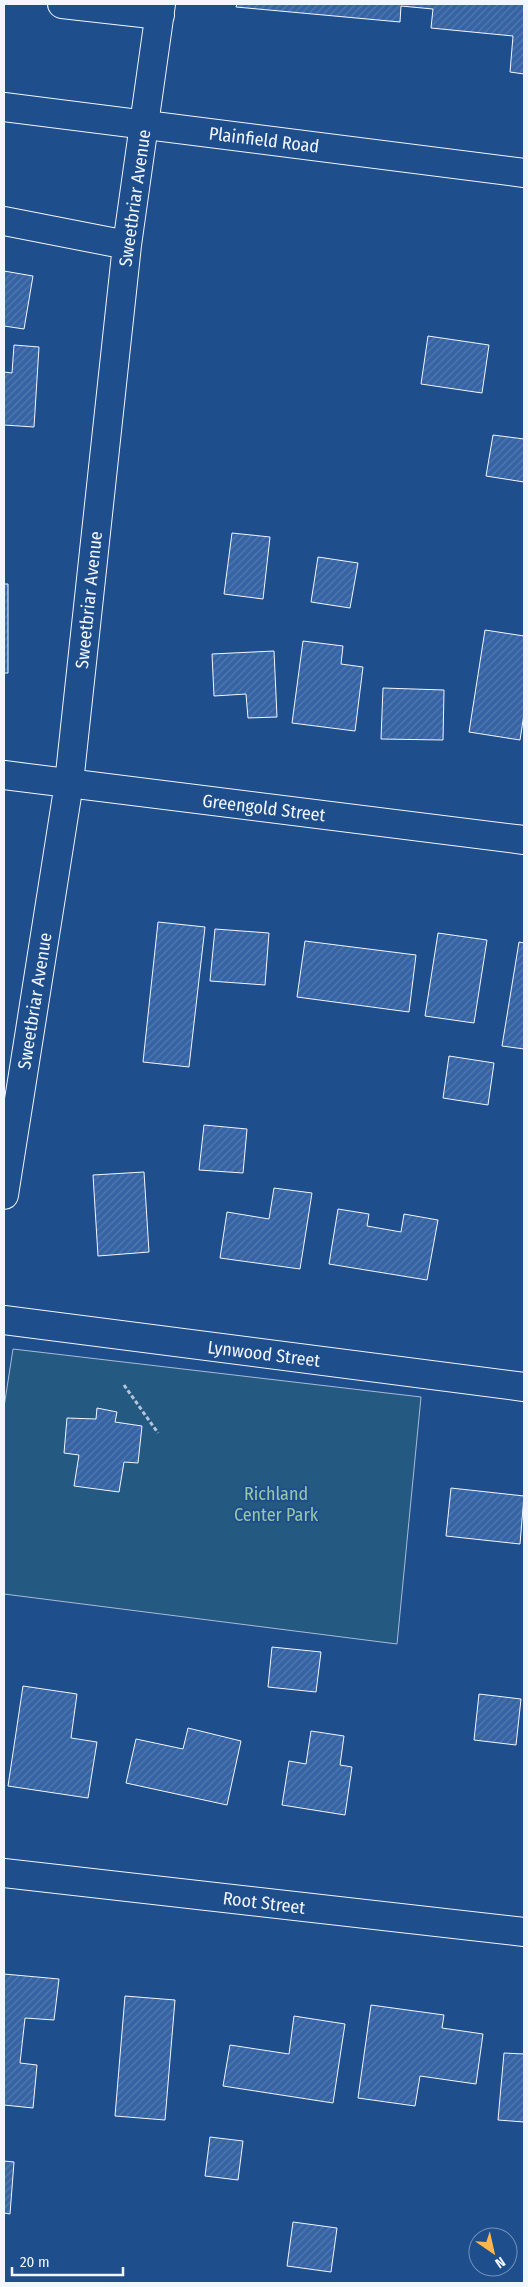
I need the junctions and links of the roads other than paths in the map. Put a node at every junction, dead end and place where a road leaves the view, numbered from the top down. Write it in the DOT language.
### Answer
graph roads {
  1 [pos="62,4"];
  2 [pos="161,9"];
  3 [pos="4,107"];
  4 [pos="145,126"];
  5 [pos="524,173"];
  6 [pos="4,221"];
  7 [pos="127,245"];
  8 [pos="4,775"];
  9 [pos="69,784"];
  10 [pos="524,840"];
  11 [pos="4,1195"];
  12 [pos="4,1320"];
  13 [pos="524,1387"];
  14 [pos="4,1873"];
  15 [pos="524,1932"];
  1 -- 2 [label="street"];
  2 -- 4 [label="street, Sweetbriar Avenue"];
  3 -- 4 [label="street, Plainfield Road"];
  4 -- 5 [label="street, Plainfield Road"];
  4 -- 7 [label="street, Sweetbriar Avenue"];
  6 -- 7 [label="street"];
  7 -- 9 [label="street, Sweetbriar Avenue"];
  8 -- 9 [label="street, Greengold Street"];
  9 -- 10 [label="street, Greengold Street"];
  9 -- 11 [label="street, Sweetbriar Avenue"];
  12 -- 13 [label="street, Lynwood Street"];
  14 -- 15 [label="street, Root Street"];
}
